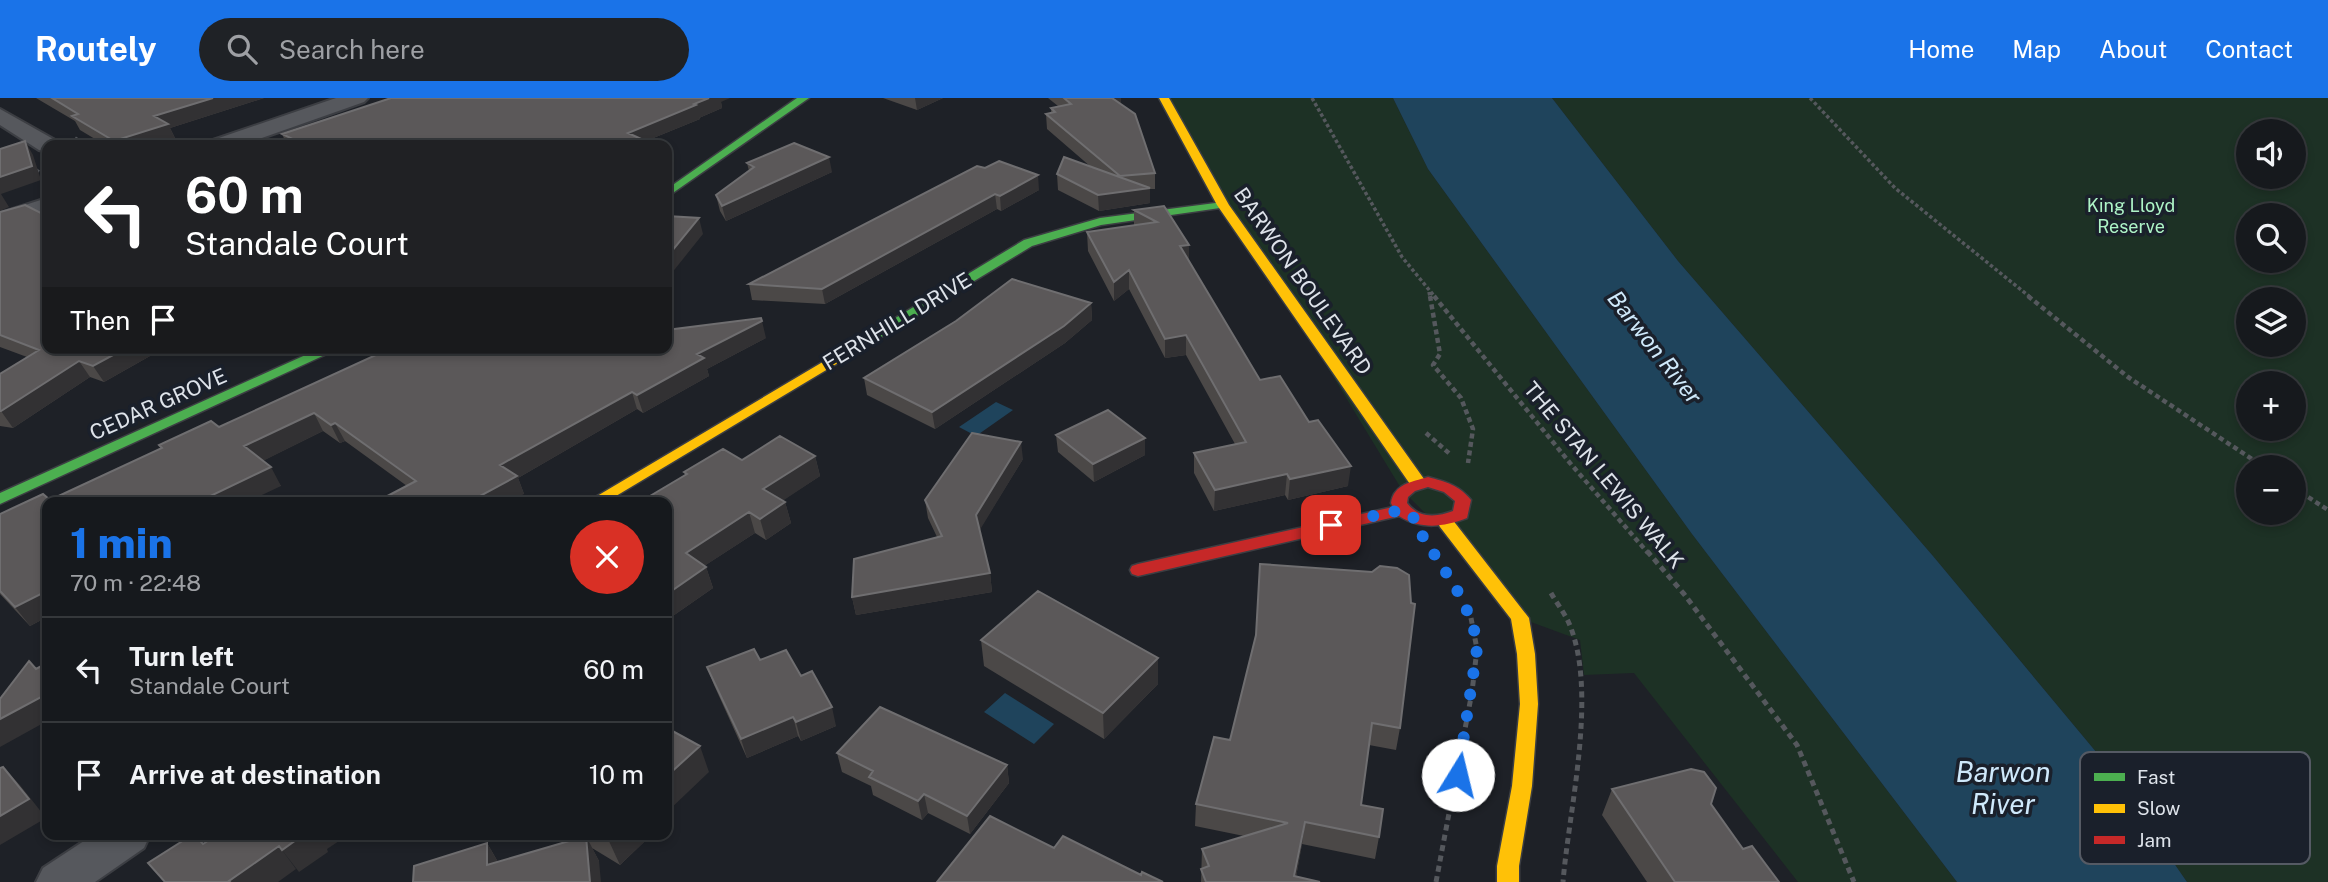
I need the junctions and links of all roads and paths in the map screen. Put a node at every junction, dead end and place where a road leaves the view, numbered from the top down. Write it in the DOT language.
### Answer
graph roads {
  1 [pos="357,98"];
  2 [pos="804,98"];
  3 [pos="1164,98"];
  4 [pos="1312,98"];
  5 [pos="1810,98"];
  6 [pos="0,116"];
  7 [pos="235,140"];
  8 [pos="42,142"];
  9 [pos="672,190"];
  10 [pos="1223,205"];
  11 [pos="42,207"];
  12 [pos="0,221"];
  13 [pos="1428,288"];
  14 [pos="320,354"];
  15 [pos="2246,455"];
  16 [pos="1467,471"];
  17 [pos="1418,482"];
  18 [pos="2306,496"];
  19 [pos="603,497"];
  20 [pos="0,499"];
  21 [pos="1402,510"];
  22 [pos="2328,510"];
  23 [pos="1446,523"];
  24 [pos="1139,570"];
  25 [pos="1467,611"];
  26 [pos="121,840"];
  27 [pos="59,882"];
  28 [pos="1436,882"];
  29 [pos="1508,882"];
  30 [pos="1854,882"];
  1 -- 7 [label="street"];
  2 -- 9 [label="street"];
  3 -- 10 [label="street, BARWON BOULEVARD"];
  4 -- 13 [label="path, THE STAN LEWIS WALK"];
  5 -- 15 [label="path"];
  6 -- 8 [label="street"];
  10 -- 17 [label="street, BARWON BOULEVARD"];
  10 -- 19 [label="street, FERNHILL DRIVE"];
  11 -- 12 [label="street"];
  13 -- 16 [label="path"];
  13 -- 30 [label="path, THE STAN LEWIS WALK"];
  14 -- 20 [label="street, CEDAR GROVE"];
  17 -- 21 [label="street"];
  17 -- 23 [label="street"];
  18 -- 22 [label="path"];
  21 -- 23 [label="street"];
  21 -- 24 [label="street"];
  23 -- 29 [label="street"];
  25 -- 28 [label="path"];
  26 -- 27 [label="street"];
}
